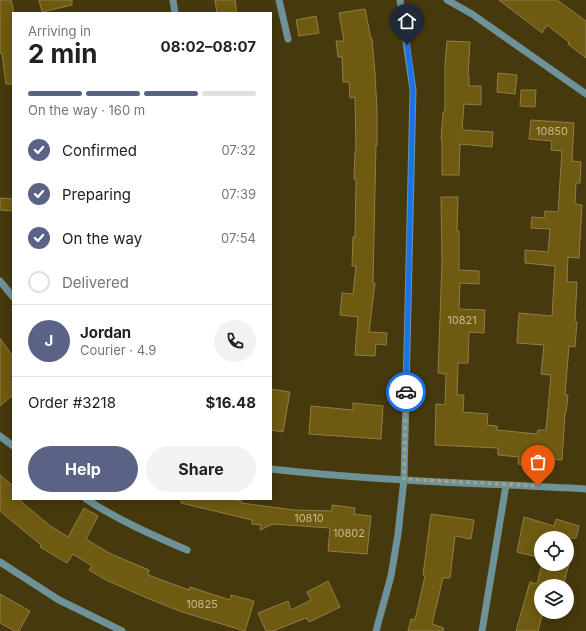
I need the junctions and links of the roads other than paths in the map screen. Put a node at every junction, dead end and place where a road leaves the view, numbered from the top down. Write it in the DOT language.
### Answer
graph roads {
  1 [pos="173,0"];
  2 [pos="279,0"];
  3 [pos="400,0"];
  4 [pos="447,0"];
  5 [pos="175,12"];
  6 [pos="288,39"];
  7 [pos="586,94"];
  8 [pos="0,281"];
  9 [pos="12,296"];
  10 [pos="0,436"];
  11 [pos="12,445"];
  12 [pos="272,469"];
  13 [pos="404,479"];
  14 [pos="506,485"];
  15 [pos="586,489"];
  16 [pos="88,500"];
  17 [pos="187,550"];
  18 [pos="0,562"];
  19 [pos="122,631"];
  20 [pos="376,631"];
  21 [pos="482,631"];
  1 -- 5 [label="street"];
  2 -- 6 [label="street"];
  3 -- 13 [label="street"];
  4 -- 7 [label="street"];
  8 -- 9 [label="street"];
  10 -- 11 [label="street"];
  12 -- 13 [label="street"];
  13 -- 14 [label="street"];
  13 -- 20 [label="street"];
  14 -- 15 [label="street"];
  14 -- 21 [label="street"];
  16 -- 17 [label="street"];
  18 -- 19 [label="street"];
}
